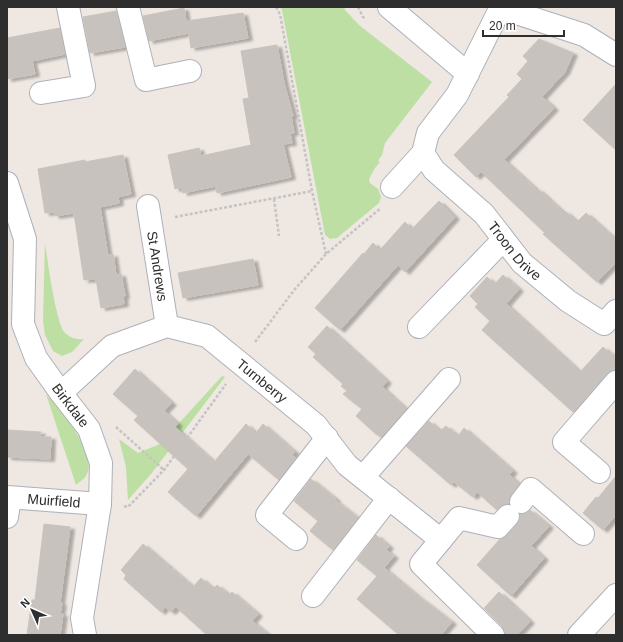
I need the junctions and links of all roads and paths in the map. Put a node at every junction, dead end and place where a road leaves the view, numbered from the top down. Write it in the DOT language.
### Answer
graph roads {
  1 [pos="68,7"];
  2 [pos="128,7"];
  3 [pos="276,7"];
  4 [pos="388,7"];
  5 [pos="501,8"];
  6 [pos="616,55"];
  7 [pos="190,71"];
  8 [pos="468,74"];
  9 [pos="41,93"];
  10 [pos="423,153"];
  11 [pos="7,183"];
  12 [pos="392,187"];
  13 [pos="312,191"];
  14 [pos="274,199"];
  15 [pos="149,214"];
  16 [pos="279,236"];
  17 [pos="503,240"];
  18 [pos="326,254"];
  19 [pos="612,323"];
  20 [pos="167,326"];
  21 [pos="419,327"];
  22 [pos="449,379"];
  23 [pos="616,382"];
  24 [pos="61,393"];
  25 [pos="327,438"];
  26 [pos="599,472"];
  27 [pos="363,477"];
  28 [pos="389,498"];
  29 [pos="8,504"];
  30 [pos="100,504"];
  31 [pos="583,534"];
  32 [pos="296,539"];
  33 [pos="441,540"];
  34 [pos="616,595"];
  35 [pos="313,596"];
  36 [pos="85,635"];
  37 [pos="493,635"];
  38 [pos="579,635"];
  1 -- 9 [label="street"];
  2 -- 7 [label="street"];
  3 -- 13 [label="path"];
  4 -- 8 [label="street"];
  5 -- 6 [label="street"];
  5 -- 8 [label="street"];
  8 -- 10 [label="street"];
  10 -- 12 [label="street"];
  10 -- 17 [label="street, Troon Drive"];
  11 -- 24 [label="street, Birkdale"];
  13 -- 14 [label="path"];
  13 -- 18 [label="path"];
  14 -- 15 [label="path"];
  14 -- 16 [label="path"];
  15 -- 20 [label="street, St Andrews"];
  17 -- 19 [label="street, Troon Drive"];
  17 -- 21 [label="street"];
  20 -- 24 [label="street"];
  20 -- 25 [label="street, Turnberry"];
  22 -- 27 [label="street"];
  23 -- 26 [label="street"];
  24 -- 30 [label="street, Birkdale"];
  25 -- 27 [label="street, Turnberry"];
  25 -- 32 [label="street"];
  27 -- 28 [label="street, Turnberry"];
  28 -- 33 [label="street, Turnberry"];
  28 -- 35 [label="street"];
  29 -- 30 [label="street, Muirfield"];
  30 -- 36 [label="street, Birkdale"];
  31 -- 33 [label="street"];
  33 -- 37 [label="street"];
  34 -- 38 [label="street"];
}
